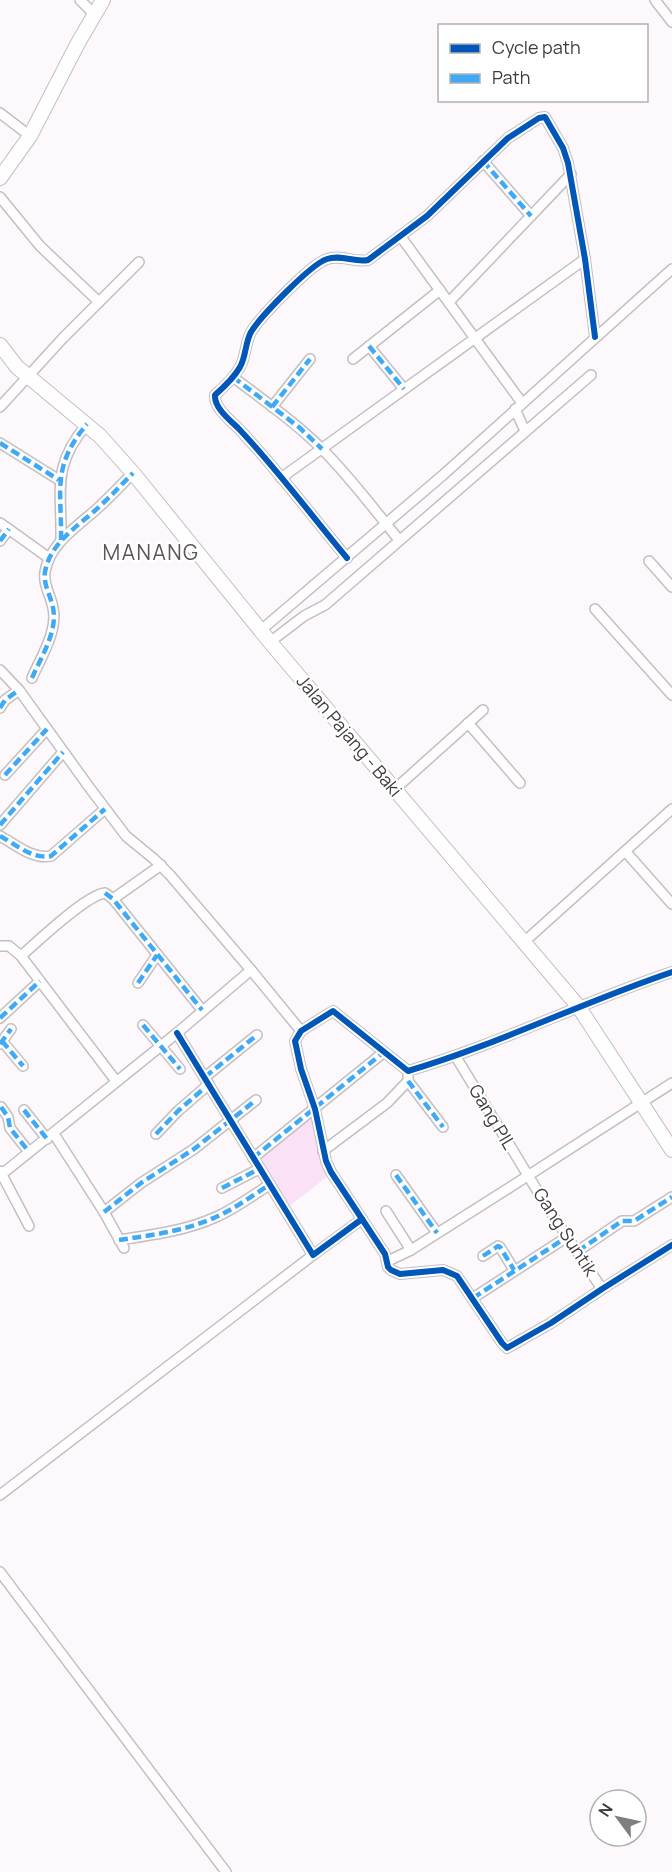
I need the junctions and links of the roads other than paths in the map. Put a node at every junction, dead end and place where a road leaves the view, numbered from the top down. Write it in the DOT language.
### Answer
graph roads {
  1 [pos="80,0"];
  2 [pos="103,0"];
  3 [pos="655,0"];
  4 [pos="93,13"];
  5 [pos="672,22"];
  6 [pos="0,113"];
  7 [pos="30,136"];
  8 [pos="483,161"];
  9 [pos="571,174"];
  10 [pos="0,178"];
  11 [pos="0,197"];
  12 [pos="531,216"];
  13 [pos="400,237"];
  14 [pos="585,259"];
  15 [pos="139,262"];
  16 [pos="672,269"];
  17 [pos="440,290"];
  18 [pos="99,302"];
  19 [pos="449,302"];
  20 [pos="595,337"];
  21 [pos="476,338"];
  22 [pos="0,345"];
  23 [pos="369,346"];
  24 [pos="310,359"];
  25 [pos="353,359"];
  26 [pos="28,375"];
  27 [pos="591,375"];
  28 [pos="232,377"];
  29 [pos="404,389"];
  30 [pos="0,406"];
  31 [pos="272,406"];
  32 [pos="518,406"];
  33 [pos="87,424"];
  34 [pos="525,430"];
  35 [pos="0,443"];
  36 [pos="322,449"];
  37 [pos="133,473"];
  38 [pos="281,478"];
  39 [pos="59,480"];
  40 [pos="0,523"];
  41 [pos="386,524"];
  42 [pos="9,529"];
  43 [pos="61,540"];
  44 [pos="399,540"];
  45 [pos="0,541"];
  46 [pos="49,558"];
  47 [pos="347,558"];
  48 [pos="649,561"];
  49 [pos="672,587"];
  50 [pos="595,609"];
  51 [pos="265,637"];
  52 [pos="0,670"];
  53 [pos="32,678"];
  54 [pos="19,690"];
  55 [pos="672,695"];
  56 [pos="0,708"];
  57 [pos="483,710"];
  58 [pos="468,723"];
  59 [pos="47,729"];
  60 [pos="63,752"];
  61 [pos="5,775"];
  62 [pos="520,783"];
  63 [pos="395,789"];
  64 [pos="672,808"];
  65 [pos="105,809"];
  66 [pos="0,825"];
  67 [pos="0,836"];
  68 [pos="625,851"];
  69 [pos="161,866"];
  70 [pos="112,899"];
  71 [pos="672,904"];
  72 [pos="524,942"];
  73 [pos="0,946"];
  74 [pos="21,956"];
  75 [pos="157,956"];
  76 [pos="251,970"];
  77 [pos="672,972"];
  78 [pos="40,981"];
  79 [pos="138,983"];
  80 [pos="578,1006"];
  81 [pos="202,1010"];
  82 [pos="0,1018"];
  83 [pos="143,1026"];
  84 [pos="11,1029"];
  85 [pos="301,1031"];
  86 [pos="177,1033"];
  87 [pos="257,1035"];
  88 [pos="1,1042"];
  89 [pos="161,1045"];
  90 [pos="384,1052"];
  91 [pos="456,1057"];
  92 [pos="22,1066"];
  93 [pos="180,1069"];
  94 [pos="408,1076"];
  95 [pos="116,1081"];
  96 [pos="207,1081"];
  97 [pos="672,1083"];
  98 [pos="256,1100"];
  99 [pos="642,1103"];
  100 [pos="1,1107"];
  101 [pos="315,1109"];
  102 [pos="24,1110"];
  103 [pos="231,1120"];
  104 [pos="443,1127"];
  105 [pos="156,1134"];
  106 [pos="50,1136"];
  107 [pos="672,1150"];
  108 [pos="323,1151"];
  109 [pos="29,1152"];
  110 [pos="253,1158"];
  111 [pos="259,1169"];
  112 [pos="1,1172"];
  113 [pos="396,1175"];
  114 [pos="528,1176"];
  115 [pos="269,1185"];
  116 [pos="222,1188"];
  117 [pos="672,1197"];
  118 [pos="386,1210"];
  119 [pos="104,1212"];
  120 [pos="362,1219"];
  121 [pos="29,1226"];
  122 [pos="437,1233"];
  123 [pos="567,1237"];
  124 [pos="672,1245"];
  125 [pos="411,1250"];
  126 [pos="578,1251"];
  127 [pos="313,1255"];
  128 [pos="483,1256"];
  129 [pos="388,1262"];
  130 [pos="514,1270"];
  131 [pos="602,1289"];
  132 [pos="472,1298"];
  133 [pos="0,1495"];
  134 [pos="0,1572"];
  135 [pos="226,1872"];
  1 -- 4 [label="street"];
  2 -- 4 [label="main road"];
  3 -- 5 [label="street"];
  4 -- 7 [label="main road"];
  6 -- 7 [label="street"];
  7 -- 10 [label="main road"];
  8 -- 9 [label="street"];
  8 -- 12 [label="street"];
  8 -- 13 [label="street"];
  9 -- 12 [label="street"];
  9 -- 14 [label="street"];
  11 -- 18 [label="street"];
  12 -- 19 [label="street"];
  13 -- 17 [label="street"];
  13 -- 28 [label="street"];
  14 -- 20 [label="street"];
  14 -- 21 [label="street"];
  15 -- 18 [label="street"];
  16 -- 20 [label="street"];
  17 -- 19 [label="street"];
  17 -- 23 [label="street"];
  18 -- 26 [label="street"];
  19 -- 21 [label="street"];
  20 -- 32 [label="street"];
  21 -- 29 [label="street"];
  21 -- 32 [label="street"];
  22 -- 26 [label="main road, Jalan Pajang - Baki"];
  23 -- 25 [label="street"];
  23 -- 29 [label="street"];
  24 -- 31 [label="street"];
  26 -- 30 [label="street"];
  26 -- 33 [label="main road, Jalan Pajang - Baki"];
  27 -- 34 [label="street"];
  28 -- 31 [label="street"];
  28 -- 38 [label="street"];
  29 -- 36 [label="street"];
  31 -- 36 [label="street"];
  32 -- 34 [label="street"];
  32 -- 41 [label="street"];
  33 -- 37 [label="main road, Jalan Pajang - Baki"];
  33 -- 39 [label="street"];
  34 -- 44 [label="street"];
  35 -- 39 [label="street"];
  36 -- 38 [label="street"];
  36 -- 41 [label="street"];
  37 -- 43 [label="street"];
  37 -- 51 [label="main road, Jalan Pajang - Baki"];
  38 -- 47 [label="street"];
  39 -- 43 [label="street"];
  40 -- 42 [label="street"];
  41 -- 44 [label="street"];
  41 -- 47 [label="street"];
  42 -- 45 [label="street"];
  42 -- 46 [label="street"];
  43 -- 46 [label="street"];
  44 -- 51 [label="street"];
  46 -- 53 [label="street"];
  47 -- 51 [label="street"];
  48 -- 49 [label="street"];
  50 -- 55 [label="street"];
  51 -- 63 [label="main road, Jalan Pajang - Baki"];
  52 -- 54 [label="street"];
  54 -- 56 [label="street"];
  54 -- 59 [label="street"];
  57 -- 58 [label="street"];
  58 -- 62 [label="street"];
  58 -- 63 [label="street"];
  59 -- 60 [label="street"];
  59 -- 61 [label="street"];
  60 -- 65 [label="street"];
  60 -- 66 [label="street"];
  63 -- 72 [label="main road, Jalan Pajang - Baki"];
  64 -- 68 [label="street"];
  65 -- 67 [label="street"];
  65 -- 69 [label="street"];
  68 -- 71 [label="street"];
  68 -- 72 [label="street"];
  69 -- 70 [label="street"];
  69 -- 76 [label="street"];
  70 -- 74 [label="street"];
  70 -- 75 [label="street"];
  72 -- 80 [label="main road, Jalan Pajang - Baki"];
  73 -- 74 [label="street"];
  74 -- 78 [label="street"];
  75 -- 79 [label="street"];
  75 -- 81 [label="street"];
  76 -- 81 [label="street"];
  76 -- 85 [label="street"];
  77 -- 80 [label="street"];
  78 -- 82 [label="street"];
  78 -- 95 [label="street"];
  80 -- 91 [label="street"];
  80 -- 99 [label="main road, Jalan Pajang - Baki"];
  81 -- 86 [label="street"];
  83 -- 89 [label="street"];
  84 -- 88 [label="street"];
  85 -- 90 [label="street"];
  85 -- 101 [label="street"];
  86 -- 89 [label="street"];
  86 -- 96 [label="street"];
  87 -- 96 [label="street"];
  88 -- 92 [label="street"];
  89 -- 93 [label="street"];
  89 -- 95 [label="street"];
  90 -- 94 [label="street"];
  90 -- 101 [label="street"];
  91 -- 94 [label="street"];
  91 -- 114 [label="street, Gang PIL"];
  94 -- 104 [label="street"];
  94 -- 108 [label="street"];
  95 -- 106 [label="street"];
  96 -- 103 [label="street"];
  96 -- 105 [label="street"];
  97 -- 99 [label="street"];
  98 -- 103 [label="street"];
  99 -- 107 [label="main road, Jalan Pajang - Baki"];
  99 -- 114 [label="street"];
  100 -- 109 [label="street"];
  101 -- 108 [label="street"];
  101 -- 110 [label="street"];
  102 -- 106 [label="street"];
  103 -- 110 [label="street"];
  103 -- 119 [label="street"];
  106 -- 109 [label="street"];
  106 -- 119 [label="street"];
  108 -- 120 [label="street"];
  109 -- 112 [label="street"];
  110 -- 111 [label="street"];
  111 -- 115 [label="street"];
  111 -- 116 [label="street"];
  112 -- 121 [label="street"];
  113 -- 122 [label="street"];
  114 -- 122 [label="street"];
  114 -- 123 [label="street, Gang Suntik"];
  115 -- 119 [label="street"];
  115 -- 127 [label="street"];
  117 -- 126 [label="street"];
  118 -- 125 [label="street"];
  120 -- 127 [label="street"];
  120 -- 129 [label="street"];
  122 -- 125 [label="street"];
  123 -- 126 [label="street, Gang Suntik"];
  123 -- 130 [label="street"];
  124 -- 131 [label="street"];
  125 -- 129 [label="street"];
  126 -- 131 [label="street, Gang Suntik"];
  127 -- 133 [label="street"];
  128 -- 130 [label="street"];
  129 -- 132 [label="street"];
  130 -- 132 [label="street"];
  131 -- 132 [label="street"];
  134 -- 135 [label="street"];
}
